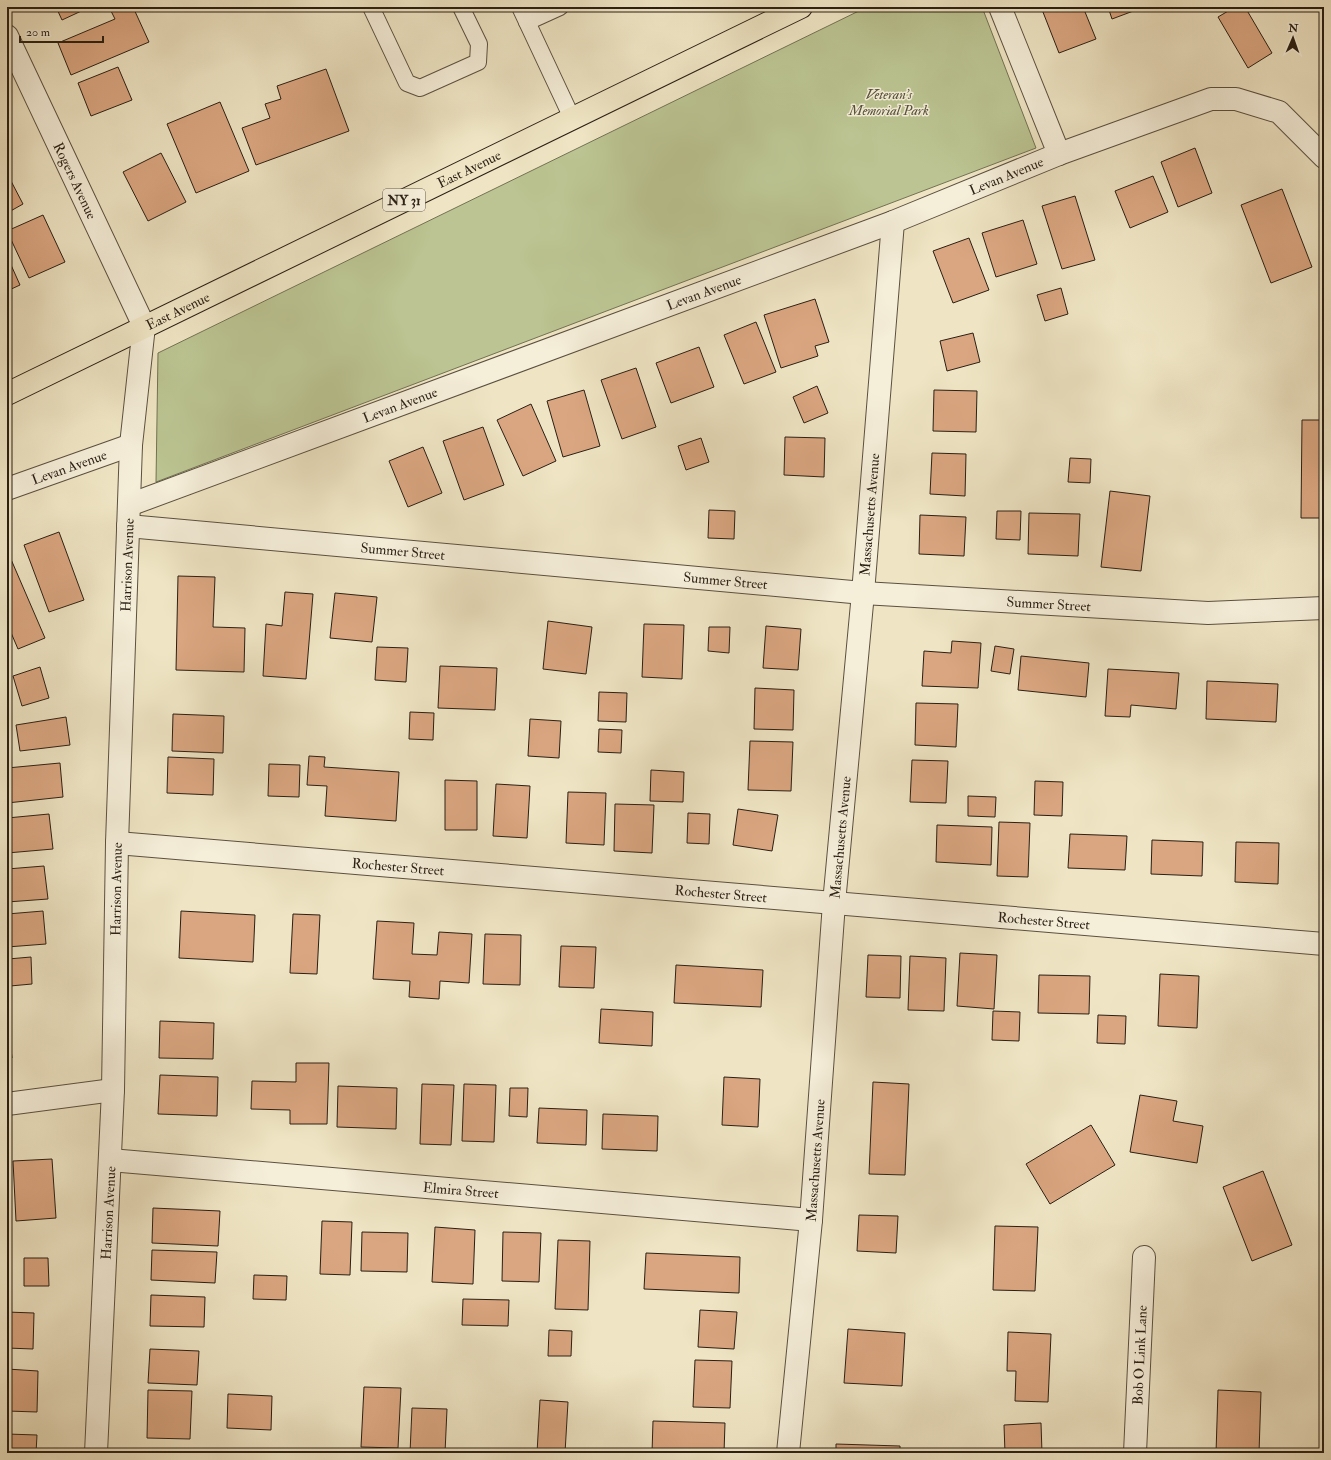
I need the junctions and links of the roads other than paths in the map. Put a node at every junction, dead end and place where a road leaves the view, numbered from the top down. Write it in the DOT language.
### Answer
graph roads {
  1 [pos="371,7"];
  2 [pos="461,7"];
  3 [pos="520,7"];
  4 [pos="560,7"];
  5 [pos="801,7"];
  6 [pos="1000,7"];
  7 [pos="528,22"];
  8 [pos="7,36"];
  9 [pos="572,118"];
  10 [pos="1059,154"];
  11 [pos="1324,157"];
  12 [pos="893,222"];
  13 [pos="144,326"];
  14 [pos="7,394"];
  15 [pos="131,445"];
  16 [pos="7,489"];
  17 [pos="129,515"];
  18 [pos="863,593"];
  19 [pos="1324,608"];
  20 [pos="117,843"];
  21 [pos="834,903"];
  22 [pos="1324,944"];
  23 [pos="113,1090"];
  24 [pos="7,1104"];
  25 [pos="110,1160"];
  26 [pos="811,1220"];
  27 [pos="1144,1257"];
  28 [pos="96,1453"];
  29 [pos="788,1453"];
  30 [pos="1135,1453"];
  1 -- 2 [label="lane"];
  3 -- 7 [label="lane"];
  4 -- 7 [label="lane"];
  5 -- 9 [label="highway, East Avenue / NY 31"];
  6 -- 10 [label="street"];
  7 -- 9 [label="lane"];
  8 -- 13 [label="street, Rogers Avenue"];
  9 -- 13 [label="highway, East Avenue / NY 31"];
  10 -- 11 [label="street, Levan Avenue"];
  10 -- 12 [label="street, Levan Avenue"];
  12 -- 17 [label="street, Levan Avenue"];
  12 -- 18 [label="street, Massachusetts Avenue"];
  13 -- 14 [label="highway, East Avenue / NY 31"];
  13 -- 15 [label="street, Harrison Avenue"];
  15 -- 16 [label="street, Levan Avenue"];
  15 -- 17 [label="street, Harrison Avenue"];
  17 -- 18 [label="street, Summer Street"];
  17 -- 20 [label="street, Harrison Avenue"];
  18 -- 19 [label="street, Summer Street"];
  18 -- 21 [label="street, Massachusetts Avenue"];
  20 -- 21 [label="street, Rochester Street"];
  20 -- 23 [label="street, Harrison Avenue"];
  21 -- 22 [label="street, Rochester Street"];
  21 -- 26 [label="street, Massachusetts Avenue"];
  23 -- 24 [label="street"];
  23 -- 25 [label="street, Harrison Avenue"];
  25 -- 26 [label="street, Elmira Street"];
  25 -- 28 [label="street, Harrison Avenue"];
  26 -- 29 [label="street, Massachusetts Avenue"];
  27 -- 30 [label="street, Bob O Link Lane"];
}
